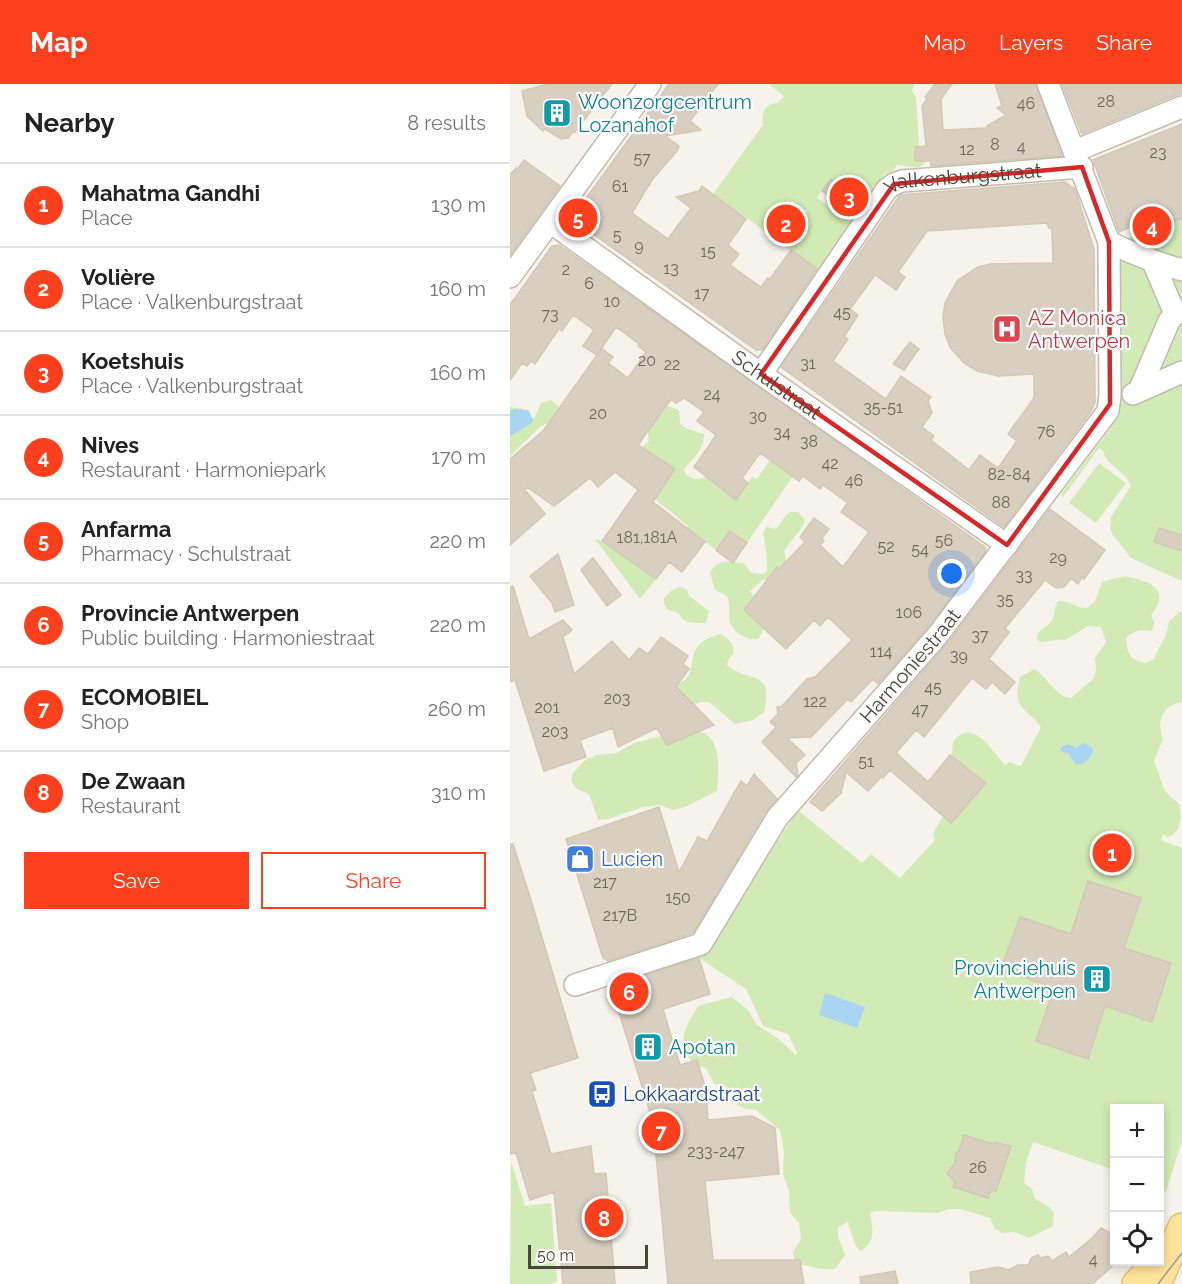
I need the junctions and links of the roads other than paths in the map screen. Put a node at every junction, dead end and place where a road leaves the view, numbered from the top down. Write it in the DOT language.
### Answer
graph roads {
  1 [pos="650,84"];
  2 [pos="1048,84"];
  3 [pos="1182,107"];
  4 [pos="1078,159"];
  5 [pos="550,222"];
  6 [pos="1109,242"];
  7 [pos="1153,262"];
  8 [pos="1182,270"];
  9 [pos="510,277"];
  10 [pos="1178,313"];
  11 [pos="1182,372"];
  12 [pos="761,374"];
  13 [pos="1138,391"];
  14 [pos="1110,404"];
  15 [pos="1007,545"];
  16 [pos="575,985"];
  17 [pos="1182,1226"];
  18 [pos="1164,1251"];
  19 [pos="1152,1266"];
  20 [pos="1136,1284"];
  21 [pos="1157,1284"];
  1 -- 5 [label="street"];
  2 -- 4 [label="street"];
  3 -- 4 [label="street, Valkenburgstraat"];
  4 -- 6 [label="street"];
  4 -- 12 [label="street, Valkenburgstraat"];
  5 -- 9 [label="street"];
  5 -- 12 [label="street, Schulstraat"];
  6 -- 7 [label="street"];
  6 -- 14 [label="street"];
  7 -- 8 [label="street"];
  7 -- 10 [label="street"];
  10 -- 13 [label="street"];
  11 -- 13 [label="street"];
  12 -- 15 [label="street, Schulstraat"];
  13 -- 14 [label="street"];
  14 -- 15 [label="street, Harmoniestraat"];
  15 -- 16 [label="street, Harmoniestraat"];
  17 -- 18 [label="main road"];
  17 -- 21 [label="main road"];
  19 -- 20 [label="main road"];
}
